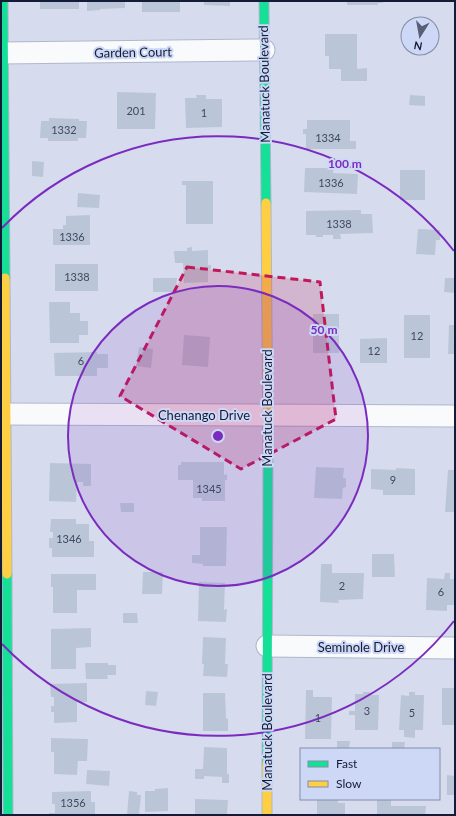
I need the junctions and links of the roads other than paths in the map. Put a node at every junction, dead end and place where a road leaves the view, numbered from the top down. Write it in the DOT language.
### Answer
graph roads {
  1 [pos="2,1"];
  2 [pos="264,1"];
  3 [pos="264,50"];
  4 [pos="2,53"];
  5 [pos="3,414"];
  6 [pos="268,415"];
  7 [pos="455,416"];
  8 [pos="268,646"];
  9 [pos="455,648"];
  10 [pos="8,815"];
  11 [pos="267,815"];
  1 -- 4 [label="street"];
  2 -- 3 [label="street, Manatuck Boulevard"];
  3 -- 4 [label="street, Garden Court"];
  3 -- 6 [label="street, Manatuck Boulevard"];
  4 -- 5 [label="street"];
  5 -- 6 [label="street, Chenango Drive"];
  5 -- 10 [label="street"];
  6 -- 7 [label="street, Chenango Drive"];
  6 -- 8 [label="street, Manatuck Boulevard"];
  8 -- 9 [label="street, Seminole Drive"];
  8 -- 11 [label="street, Manatuck Boulevard"];
}
